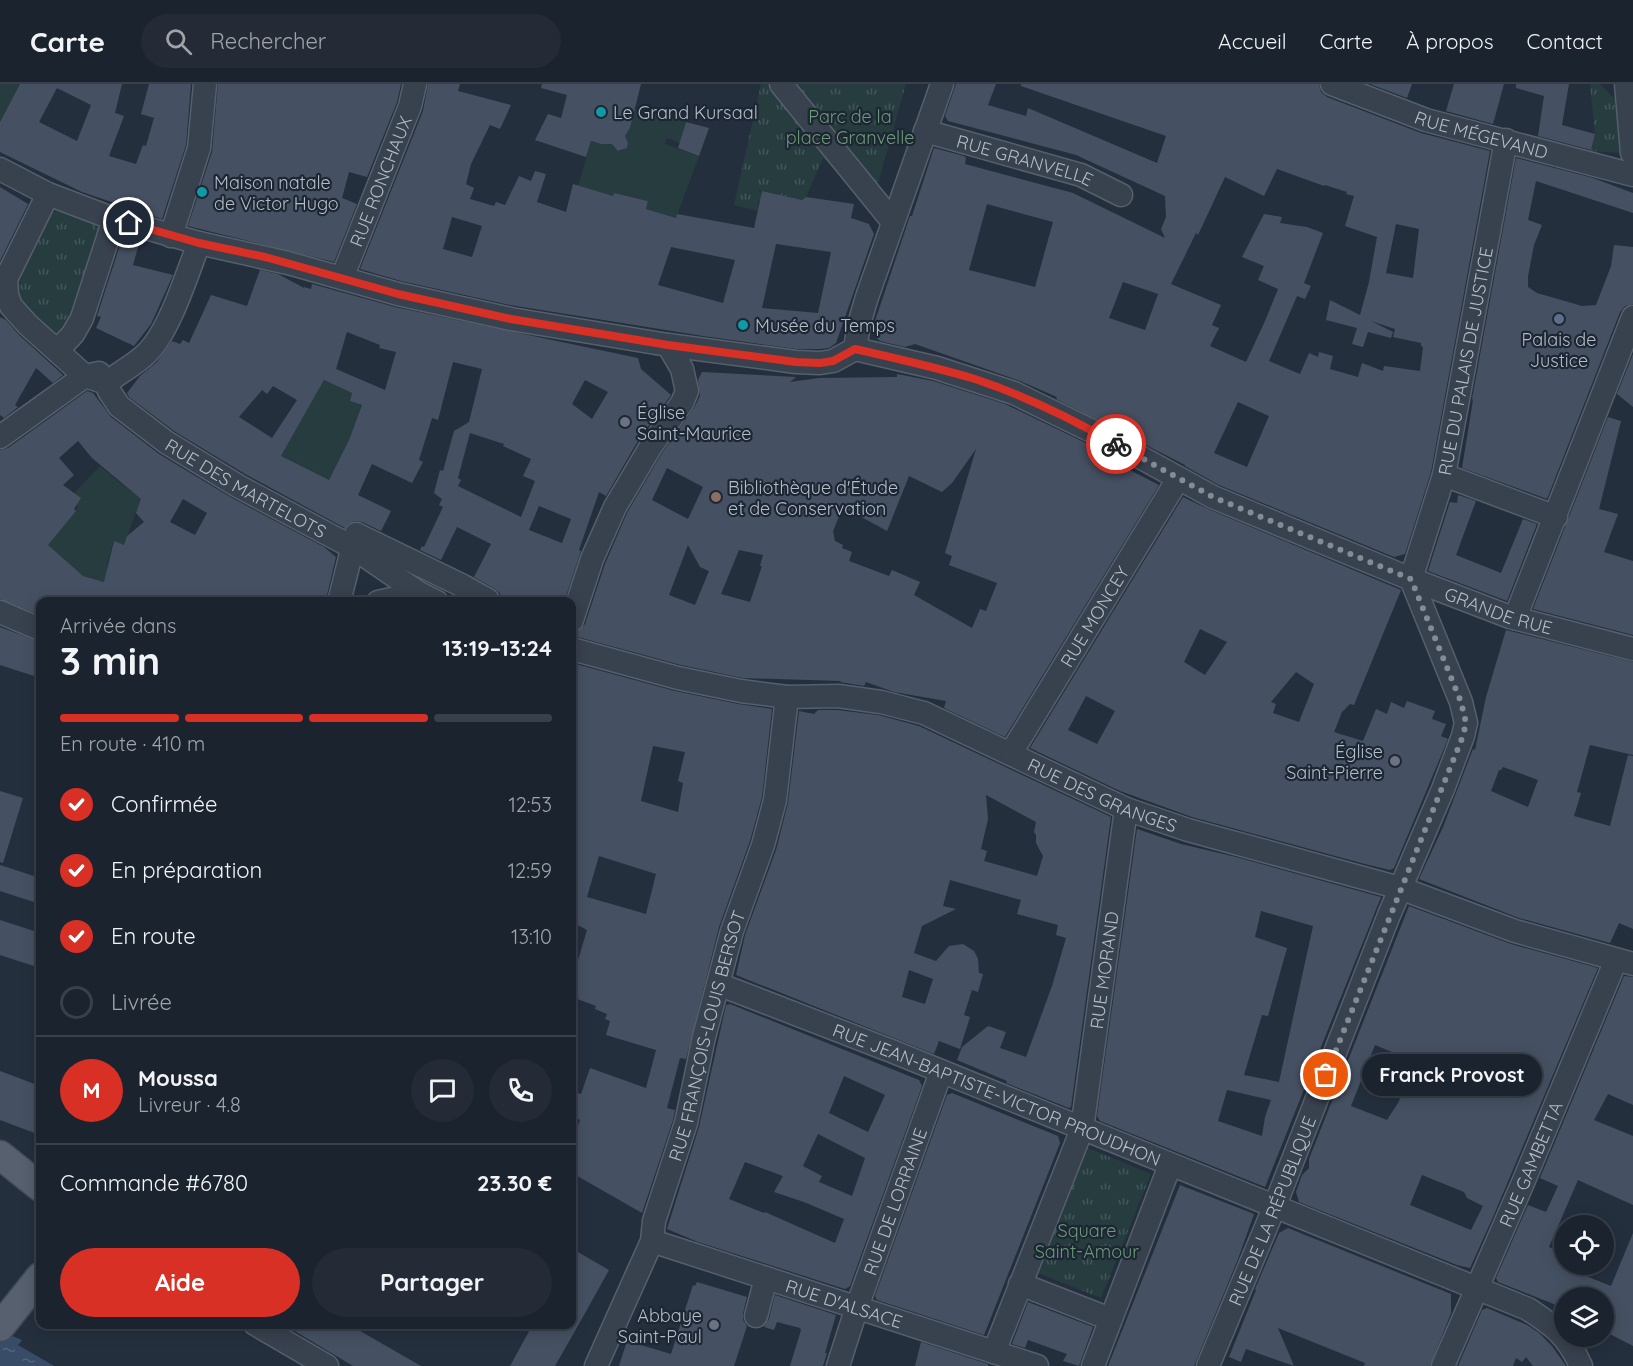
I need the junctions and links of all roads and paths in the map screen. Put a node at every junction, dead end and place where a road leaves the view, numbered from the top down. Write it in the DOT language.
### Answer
graph roads {
  1 [pos="206,84"];
  2 [pos="415,84"];
  3 [pos="781,84"];
  4 [pos="942,84"];
  5 [pos="1332,84"];
  6 [pos="1626,84"];
  7 [pos="925,131"];
  8 [pos="1506,141"];
  9 [pos="1632,164"];
  10 [pos="0,169"];
  11 [pos="48,194"];
  12 [pos="1121,195"];
  13 [pos="114,219"];
  14 [pos="893,222"];
  15 [pos="171,236"];
  16 [pos="199,243"];
  17 [pos="342,278"];
  18 [pos="1633,317"];
  19 [pos="668,345"];
  20 [pos="855,349"];
  21 [pos="57,351"];
  22 [pos="95,380"];
  23 [pos="0,437"];
  24 [pos="1444,475"];
  25 [pos="1178,479"];
  26 [pos="1556,517"];
  27 [pos="352,547"];
  28 [pos="384,571"];
  29 [pos="1411,579"];
  30 [pos="340,597"];
  31 [pos="378,597"];
  32 [pos="428,597"];
  33 [pos="483,597"];
  34 [pos="576,608"];
  35 [pos="0,612"];
  36 [pos="1515,618"];
  37 [pos="36,627"];
  38 [pos="1633,649"];
  39 [pos="576,650"];
  40 [pos="787,697"];
  41 [pos="1011,753"];
  42 [pos="1126,809"];
  43 [pos="1400,888"];
  44 [pos="1625,962"];
  45 [pos="718,984"];
  46 [pos="941,1072"];
  47 [pos="1082,1129"];
  48 [pos="0,1137"];
  49 [pos="0,1155"];
  50 [pos="36,1160"];
  51 [pos="1170,1165"];
  52 [pos="36,1183"];
  53 [pos="1275,1208"];
  54 [pos="652,1241"];
  55 [pos="766,1278"];
  56 [pos="36,1282"];
  57 [pos="1020,1284"];
  58 [pos="1477,1287"];
  59 [pos="857,1307"];
  60 [pos="756,1316"];
  61 [pos="1110,1319"];
  62 [pos="4,1321"];
  63 [pos="264,1329"];
  64 [pos="994,1352"];
  65 [pos="327,1366"];
  66 [pos="596,1366"];
  67 [pos="838,1366"];
  68 [pos="1037,1366"];
  69 [pos="1093,1366"];
  70 [pos="1208,1366"];
  71 [pos="1443,1366"];
  72 [pos="1581,1366"];
  1 -- 15 [label="street"];
  2 -- 17 [label="street, RUE RONCHAUX"];
  3 -- 14 [label="street"];
  4 -- 7 [label="street"];
  5 -- 8 [label="street, RUE MÉGEVAND"];
  6 -- 9 [label="street"];
  7 -- 12 [label="street, RUE GRANVELLE"];
  7 -- 14 [label="street"];
  8 -- 9 [label="street, RUE MÉGEVAND"];
  8 -- 24 [label="street, RUE DU PALAIS DE JUSTICE"];
  10 -- 11 [label="street"];
  11 -- 13 [label="street"];
  11 -- 21 [label="street, RUE DES MARTELOTS"];
  13 -- 15 [label="street"];
  13 -- 21 [label="street"];
  14 -- 20 [label="street"];
  15 -- 16 [label="street"];
  16 -- 17 [label="street"];
  16 -- 22 [label="street"];
  17 -- 19 [label="street"];
  18 -- 26 [label="street"];
  19 -- 20 [label="street"];
  19 -- 34 [label="street"];
  20 -- 25 [label="street, GRANDE RUE"];
  21 -- 22 [label="street, RUE DES MARTELOTS"];
  22 -- 23 [label="street"];
  22 -- 27 [label="street, RUE DES MARTELOTS"];
  24 -- 26 [label="street"];
  24 -- 29 [label="street, RUE DU PALAIS DE JUSTICE"];
  25 -- 29 [label="street, GRANDE RUE"];
  25 -- 41 [label="street, RUE MONCEY"];
  26 -- 36 [label="street"];
  27 -- 28 [label="street, RUE DES MARTELOTS"];
  27 -- 30 [label="street"];
  27 -- 33 [label="street"];
  28 -- 31 [label="street"];
  28 -- 32 [label="street, RUE DES MARTELOTS"];
  29 -- 36 [label="street, GRANDE RUE"];
  29 -- 43 [label="street, RUE DE LA RÉPUBLIQUE"];
  35 -- 37 [label="street"];
  36 -- 38 [label="street, GRANDE RUE"];
  39 -- 40 [label="street, RUE DES GRANGES"];
  40 -- 41 [label="street, RUE DES GRANGES"];
  40 -- 45 [label="street, RUE FRANÇOIS-LOUIS BERSOT"];
  41 -- 42 [label="street, RUE DES GRANGES"];
  42 -- 43 [label="street, RUE DES GRANGES"];
  42 -- 47 [label="street, RUE MORAND"];
  43 -- 44 [label="street, RUE DES GRANGES"];
  43 -- 53 [label="street, RUE DE LA RÉPUBLIQUE"];
  44 -- 58 [label="street, RUE GAMBETTA"];
  45 -- 46 [label="street, RUE JEAN-BAPTISTE-VICTOR PROUDHON"];
  45 -- 54 [label="street, RUE FRANÇOIS-LOUIS BERSOT"];
  46 -- 47 [label="street, RUE JEAN-BAPTISTE-VICTOR PROUDHON"];
  46 -- 59 [label="street, RUE DE LORRAINE"];
  47 -- 51 [label="street, RUE JEAN-BAPTISTE-VICTOR PROUDHON"];
  47 -- 57 [label="street, RUE MORAND"];
  48 -- 50 [label="main road"];
  49 -- 52 [label="main road"];
  51 -- 53 [label="street, RUE JEAN-BAPTISTE-VICTOR PROUDHON"];
  51 -- 61 [label="street"];
  53 -- 58 [label="street, RUE JEAN-BAPTISTE-VICTOR PROUDHON"];
  53 -- 70 [label="street, RUE DE LA RÉPUBLIQUE"];
  54 -- 55 [label="street, RUE D'ALSACE"];
  54 -- 66 [label="street, RUE FRANÇOIS-LOUIS BERSOT"];
  55 -- 59 [label="street, RUE D'ALSACE"];
  55 -- 60 [label="street"];
  56 -- 62 [label="main road"];
  57 -- 61 [label="street"];
  57 -- 64 [label="street, RUE MORAND"];
  58 -- 71 [label="street, RUE GAMBETTA"];
  58 -- 72 [label="street, RUE JEAN-BAPTISTE-VICTOR PROUDHON"];
  59 -- 64 [label="street, RUE D'ALSACE"];
  59 -- 67 [label="street, RUE DE LORRAINE"];
  61 -- 69 [label="street"];
  63 -- 65 [label="street"];
  64 -- 68 [label="street, RUE D'ALSACE"];
}
